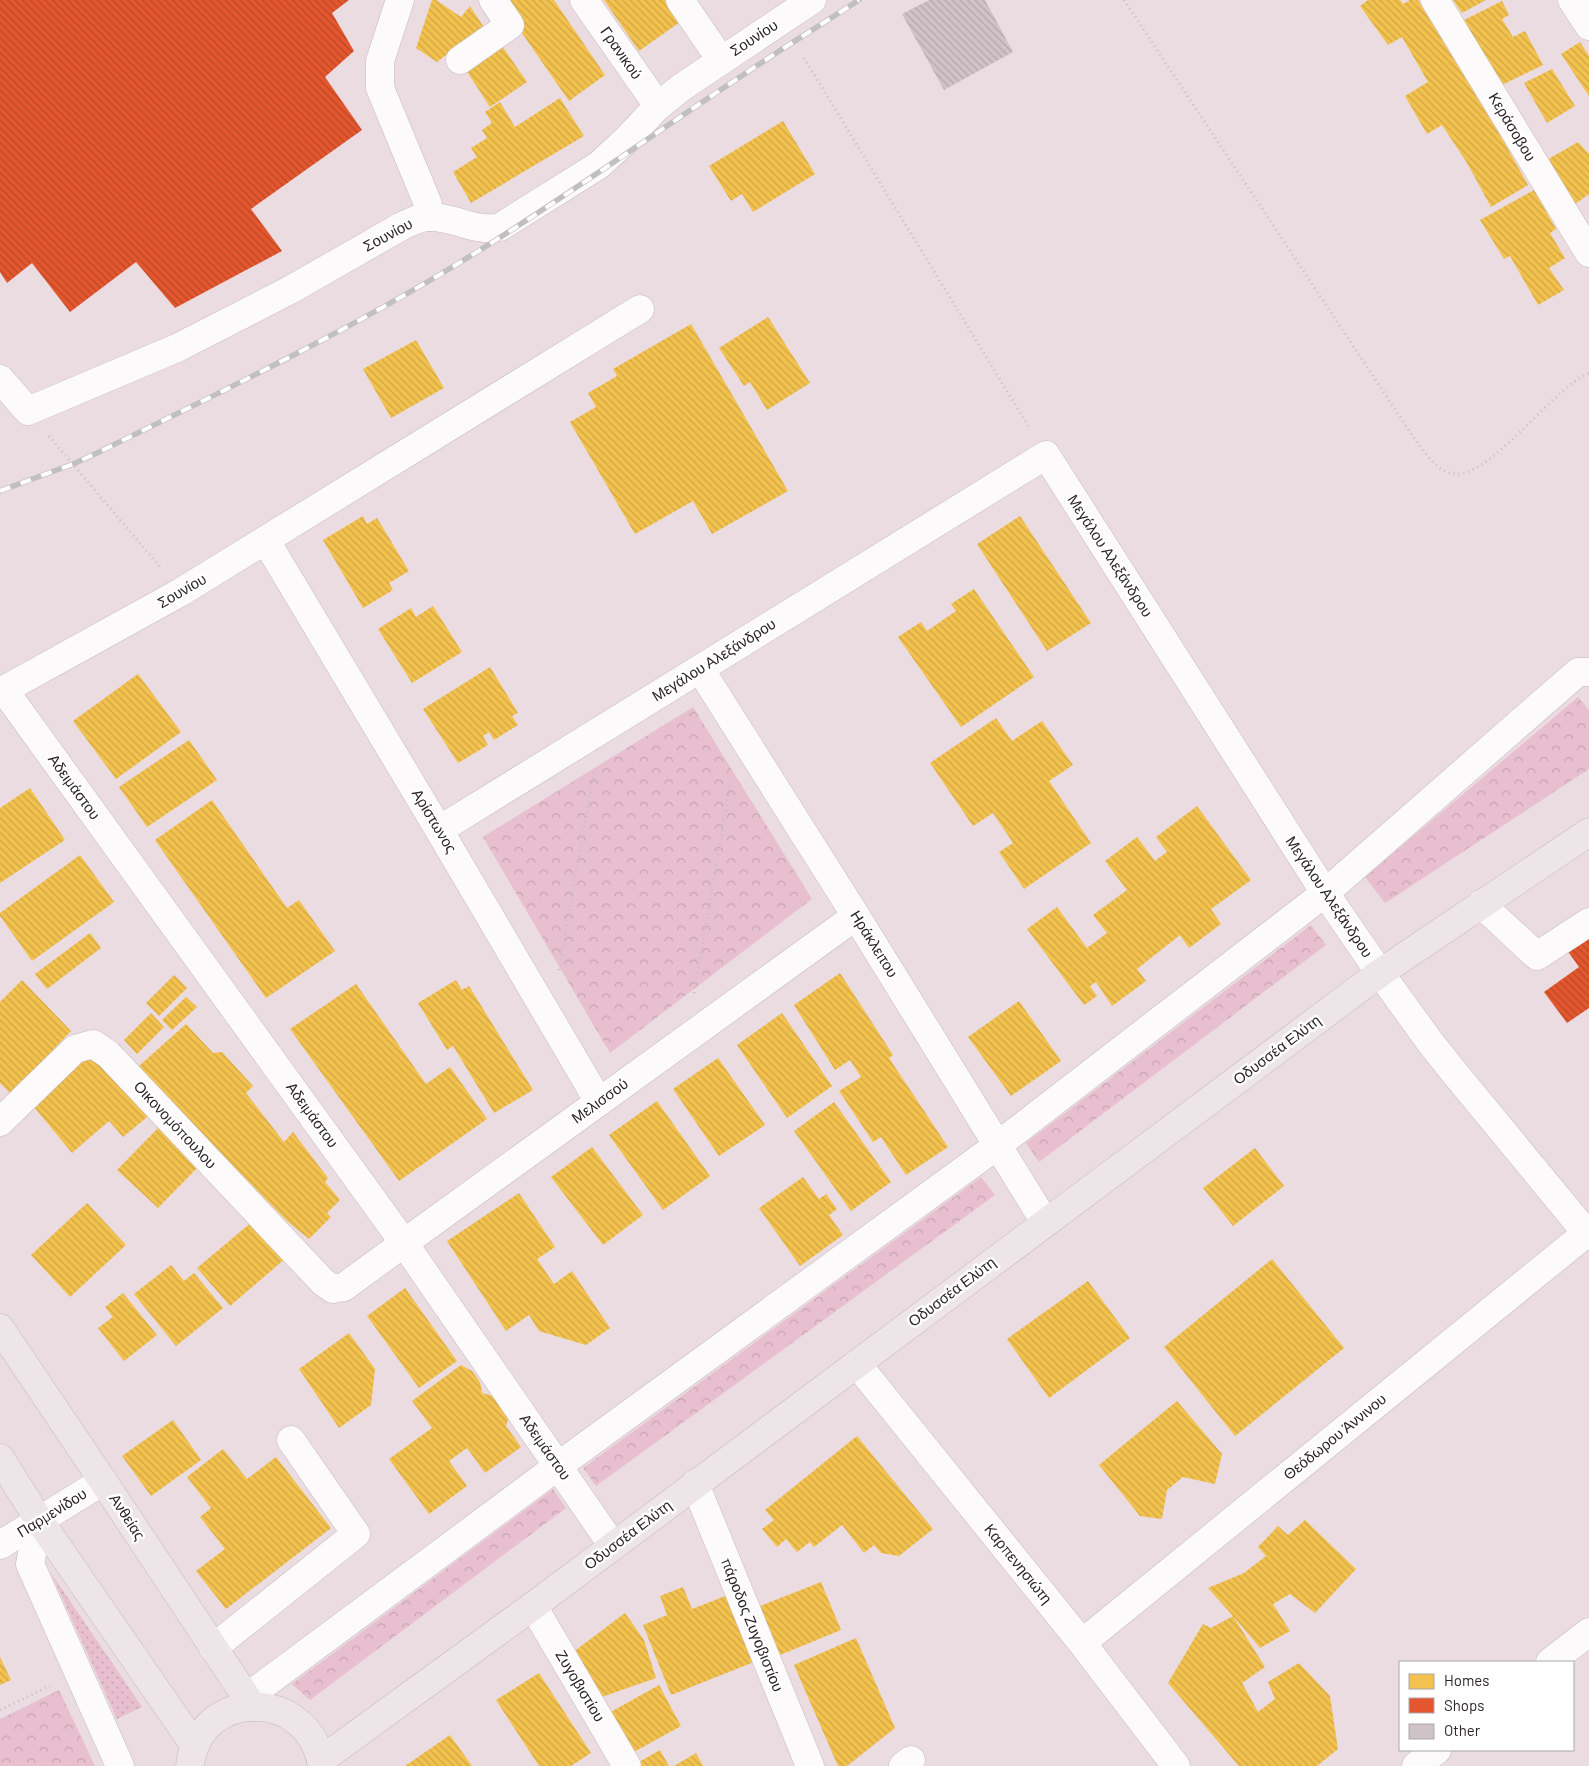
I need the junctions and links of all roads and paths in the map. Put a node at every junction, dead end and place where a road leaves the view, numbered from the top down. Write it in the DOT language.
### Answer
graph roads {
  1 [pos="400,0"];
  2 [pos="493,0"];
  3 [pos="584,0"];
  4 [pos="680,0"];
  5 [pos="1124,0"];
  6 [pos="1435,0"];
  7 [pos="1572,0"];
  8 [pos="810,1"];
  9 [pos="1589,26"];
  10 [pos="804,58"];
  11 [pos="460,60"];
  12 [pos="721,60"];
  13 [pos="658,106"];
  14 [pos="428,217"];
  15 [pos="1589,253"];
  16 [pos="640,309"];
  17 [pos="1589,373"];
  18 [pos="0,379"];
  19 [pos="28,411"];
  20 [pos="1046,455"];
  21 [pos="266,540"];
  22 [pos="181,592"];
  23 [pos="700,669"];
  24 [pos="1589,672"];
  25 [pos="2,691"];
  26 [pos="602,730"];
  27 [pos="739,730"];
  28 [pos="439,830"];
  29 [pos="1589,832"];
  30 [pos="1325,893"];
  31 [pos="1482,904"];
  32 [pos="856,916"];
  33 [pos="1589,922"];
  34 [pos="1380,973"];
  35 [pos="550,1018"];
  36 [pos="686,1039"];
  37 [pos="599,1102"];
  38 [pos="0,1122"];
  39 [pos="998,1144"];
  40 [pos="1045,1222"];
  41 [pos="1588,1233"];
  42 [pos="404,1242"];
  43 [pos="344,1288"];
  44 [pos="0,1328"];
  45 [pos="857,1364"];
  46 [pos="291,1440"];
  47 [pos="0,1458"];
  48 [pos="558,1466"];
  49 [pos="104,1480"];
  50 [pos="695,1484"];
  51 [pos="39,1520"];
  52 [pos="0,1545"];
  53 [pos="613,1546"];
  54 [pos="532,1606"];
  55 [pos="1589,1632"];
  56 [pos="1082,1643"];
  57 [pos="213,1648"];
  58 [pos="1551,1661"];
  59 [pos="77,1672"];
  60 [pos="250,1702"];
  61 [pos="0,1710"];
  62 [pos="1436,1751"];
  63 [pos="192,1756"];
  64 [pos="321,1763"];
  65 [pos="120,1766"];
  66 [pos="627,1766"];
  67 [pos="810,1766"];
  68 [pos="1176,1766"];
  69 [pos="1416,1766"];
  1 -- 14 [label="street"];
  2 -- 11 [label="street"];
  3 -- 13 [label="street, Γρανικού"];
  4 -- 12 [label="street"];
  5 -- 17 [label="path"];
  6 -- 15 [label="street, Κεράσοβου"];
  7 -- 9 [label="street"];
  8 -- 12 [label="street, Σουνίου"];
  10 -- 20 [label="path"];
  12 -- 13 [label="street, Σουνίου"];
  13 -- 14 [label="street, Σουνίου"];
  14 -- 19 [label="street, Σουνίου"];
  16 -- 21 [label="street, Σουνίου"];
  18 -- 19 [label="street"];
  19 -- 22 [label="path"];
  20 -- 23 [label="street, Μεγάλου Αλεξάνδρου"];
  20 -- 30 [label="street, Μεγάλου Αλεξάνδρου"];
  21 -- 22 [label="street, Σουνίου"];
  21 -- 28 [label="street, Αρίστωνος"];
  22 -- 25 [label="street, Σουνίου"];
  23 -- 26 [label="street, Μεγάλου Αλεξάνδρου"];
  23 -- 27 [label="street, Ηράκλειτου"];
  24 -- 30 [label="street"];
  25 -- 42 [label="street, Αδειμάστου"];
  26 -- 28 [label="street, Μεγάλου Αλεξάνδρου"];
  26 -- 35 [label="path"];
  27 -- 32 [label="street, Ηράκλειτου"];
  27 -- 36 [label="path"];
  28 -- 35 [label="street, Αρίστωνος"];
  29 -- 31 [label="main road, Οδυσσέα Ελύτη"];
  30 -- 34 [label="street, Μεγάλου Αλεξάνδρου"];
  30 -- 39 [label="street"];
  31 -- 33 [label="street"];
  31 -- 34 [label="main road, Οδυσσέα Ελύτη"];
  32 -- 36 [label="street, Μελισσού"];
  32 -- 39 [label="street, Ηράκλειτου"];
  34 -- 40 [label="main road, Οδυσσέα Ελύτη"];
  34 -- 41 [label="street, Μεγάλου Αλεξάνδρου"];
  35 -- 37 [label="street, Αρίστωνος"];
  36 -- 37 [label="street, Μελισσού"];
  37 -- 42 [label="street, Μελισσού"];
  38 -- 43 [label="street, Οικονομόπουλου"];
  39 -- 40 [label="street, Ηράκλειτου"];
  39 -- 48 [label="street"];
  40 -- 45 [label="main road, Οδυσσέα Ελύτη"];
  41 -- 56 [label="street, Θεόδωρου Άννινου"];
  42 -- 43 [label="street, Μελισσού"];
  42 -- 48 [label="street, Αδειμάστου"];
  44 -- 49 [label="main road, Ανθείας"];
  45 -- 50 [label="main road, Οδυσσέα Ελύτη"];
  45 -- 56 [label="street, Καρπενησιώτη"];
  46 -- 57 [label="street"];
  47 -- 51 [label="main road"];
  48 -- 53 [label="street, Αδειμάστου"];
  48 -- 60 [label="street"];
  49 -- 51 [label="street, Παρμενίδου"];
  49 -- 57 [label="main road, Ανθείας"];
  50 -- 53 [label="main road, Οδυσσέα Ελύτη"];
  50 -- 67 [label="street, πάροδος Ζυγοβιστίου"];
  51 -- 52 [label="street, Παρμενίδου"];
  51 -- 59 [label="street"];
  51 -- 63 [label="main road"];
  53 -- 54 [label="main road, Οδυσσέα Ελύτη"];
  54 -- 64 [label="main road, Οδυσσέα Ελύτη"];
  54 -- 66 [label="street, Ζυγοβιστίου"];
  55 -- 58 [label="street"];
  56 -- 68 [label="street, Καρπενησιώτη"];
  57 -- 60 [label="main road, Ανθείας"];
  59 -- 61 [label="path"];
  59 -- 65 [label="street"];
  60 -- 63 [label="main road"];
  60 -- 64 [label="main road"];
  62 -- 69 [label="street"];
}
